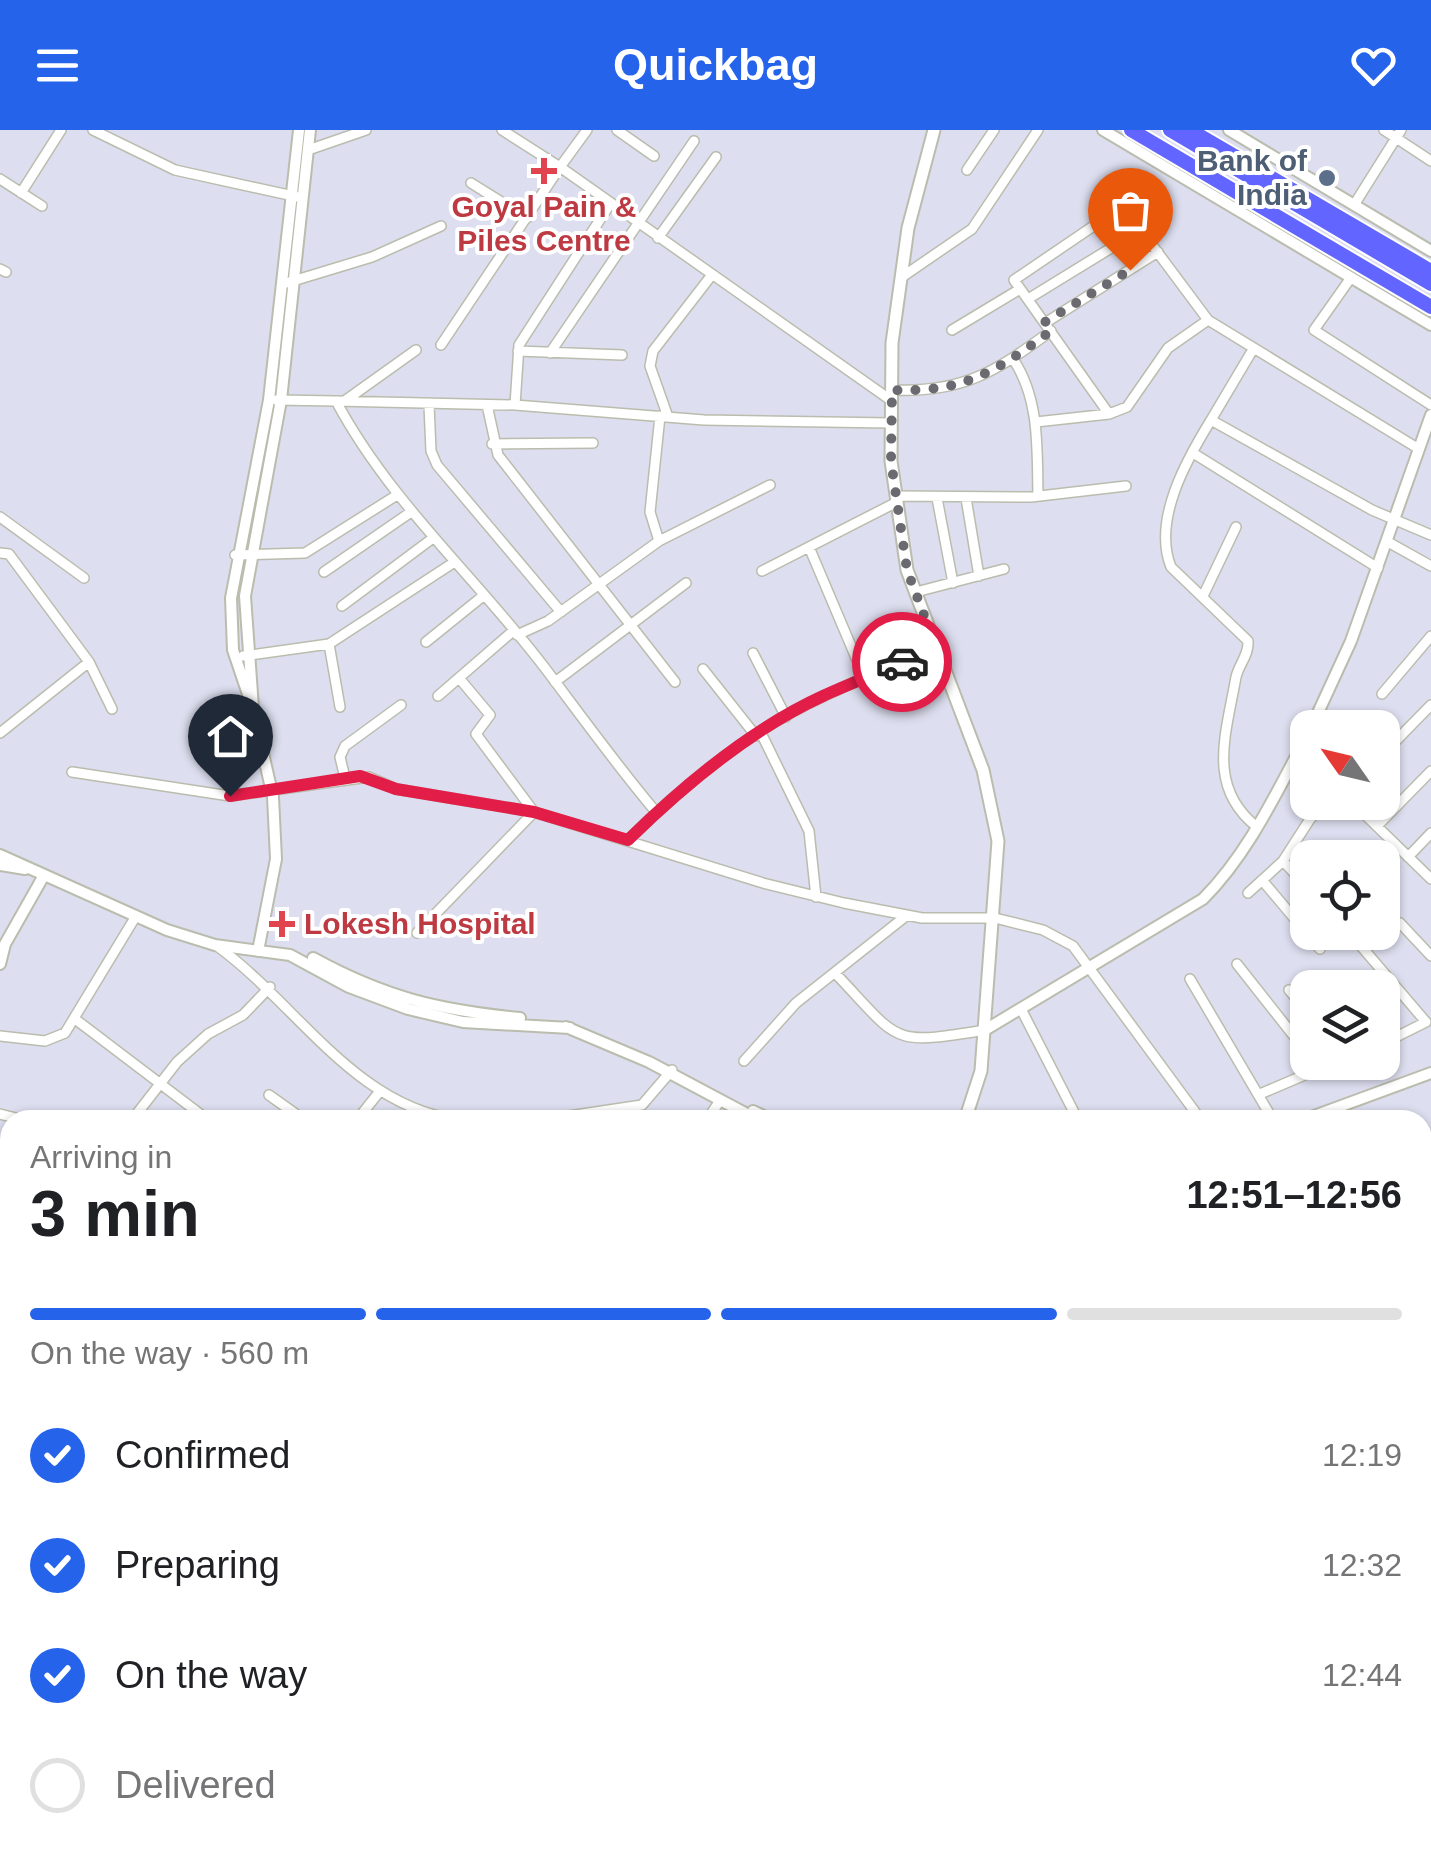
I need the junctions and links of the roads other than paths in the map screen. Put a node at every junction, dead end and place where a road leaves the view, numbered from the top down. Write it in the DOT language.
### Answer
graph roads {
  1 [pos="61,130"];
  2 [pos="93,130"];
  3 [pos="299,130"];
  4 [pos="310,130"];
  5 [pos="366,130"];
  6 [pos="502,130"];
  7 [pos="587,130"];
  8 [pos="616,130"];
  9 [pos="934,130"];
  10 [pos="994,130"];
  11 [pos="1038,130"];
  12 [pos="1103,130"];
  13 [pos="1131,130"];
  14 [pos="1145,130"];
  15 [pos="1170,130"];
  16 [pos="1190,130"];
  17 [pos="1229,130"];
  18 [pos="1384,130"];
  19 [pos="1398,134"];
  20 [pos="694,140"];
  21 [pos="308,150"];
  22 [pos="654,156"];
  23 [pos="716,157"];
  24 [pos="1431,161"];
  25 [pos="560,167"];
  26 [pos="967,170"];
  27 [pos="0,180"];
  28 [pos="471,183"];
  29 [pos="20,193"];
  30 [pos="297,197"];
  31 [pos="610,204"];
  32 [pos="1354,205"];
  33 [pos="42,206"];
  34 [pos="527,218"];
  35 [pos="637,223"];
  36 [pos="441,226"];
  37 [pos="1142,229"];
  38 [pos="658,238"];
  39 [pos="1431,251"];
  40 [pos="1158,252"];
  41 [pos="1431,271"];
  42 [pos="711,276"];
  43 [pos="902,277"];
  44 [pos="1350,279"];
  45 [pos="288,284"];
  46 [pos="1431,284"];
  47 [pos="1020,289"];
  48 [pos="1431,298"];
  49 [pos="1028,299"];
  50 [pos="1431,306"];
  51 [pos="1208,320"];
  52 [pos="1431,324"];
  53 [pos="1048,327"];
  54 [pos="952,330"];
  55 [pos="441,345"];
  56 [pos="416,350"];
  57 [pos="518,351"];
  58 [pos="1252,351"];
  59 [pos="550,353"];
  60 [pos="622,356"];
  61 [pos="1013,359"];
  62 [pos="892,395"];
  63 [pos="275,400"];
  64 [pos="339,402"];
  65 [pos="429,405"];
  66 [pos="487,405"];
  67 [pos="1431,405"];
  68 [pos="515,406"];
  69 [pos="1109,414"];
  70 [pos="664,416"];
  71 [pos="1211,420"];
  72 [pos="1036,422"];
  73 [pos="1430,422"];
  74 [pos="890,423"];
  75 [pos="593,443"];
  76 [pos="492,444"];
  77 [pos="1419,449"];
  78 [pos="1193,453"];
  79 [pos="770,485"];
  80 [pos="1126,486"];
  81 [pos="398,495"];
  82 [pos="1038,496"];
  83 [pos="937,498"];
  84 [pos="966,498"];
  85 [pos="897,499"];
  86 [pos="411,512"];
  87 [pos="0,516"];
  88 [pos="1394,521"];
  89 [pos="1236,526"];
  90 [pos="1431,535"];
  91 [pos="433,538"];
  92 [pos="659,541"];
  93 [pos="1388,542"];
  94 [pos="809,547"];
  95 [pos="0,552"];
  96 [pos="236,555"];
  97 [pos="249,558"];
  98 [pos="453,563"];
  99 [pos="1431,566"];
  100 [pos="1378,568"];
  101 [pos="1004,570"];
  102 [pos="324,572"];
  103 [pos="762,572"];
  104 [pos="979,576"];
  105 [pos="84,578"];
  106 [pos="601,582"];
  107 [pos="953,582"];
  108 [pos="686,583"];
  109 [pos="916,592"];
  110 [pos="484,596"];
  111 [pos="1203,596"];
  112 [pos="342,606"];
  113 [pos="560,612"];
  114 [pos="632,624"];
  115 [pos="515,633"];
  116 [pos="1431,636"];
  117 [pos="426,642"];
  118 [pos="329,644"];
  119 [pos="936,647"];
  120 [pos="754,653"];
  121 [pos="251,655"];
  122 [pos="235,658"];
  123 [pos="89,662"];
  124 [pos="703,669"];
  125 [pos="459,678"];
  126 [pos="865,679"];
  127 [pos="554,682"];
  128 [pos="676,682"];
  129 [pos="1382,694"];
  130 [pos="438,696"];
  131 [pos="402,705"];
  132 [pos="1431,705"];
  133 [pos="340,707"];
  134 [pos="112,709"];
  135 [pos="253,709"];
  136 [pos="1319,710"];
  137 [pos="786,717"];
  138 [pos="0,733"];
  139 [pos="758,734"];
  140 [pos="1400,736"];
  141 [pos="1290,767"];
  142 [pos="1431,771"];
  143 [pos="72,772"];
  144 [pos="345,778"];
  145 [pos="272,788"];
  146 [pos="534,812"];
  147 [pos="656,812"];
  148 [pos="1309,820"];
  149 [pos="1371,820"];
  150 [pos="1377,826"];
  151 [pos="1257,827"];
  152 [pos="1431,834"];
  153 [pos="628,840"];
  154 [pos="0,855"];
  155 [pos="1408,857"];
  156 [pos="1283,860"];
  157 [pos="0,865"];
  158 [pos="1290,868"];
  159 [pos="26,869"];
  160 [pos="43,877"];
  161 [pos="1431,879"];
  162 [pos="1262,880"];
  163 [pos="1248,892"];
  164 [pos="816,896"];
  165 [pos="1290,913"];
  166 [pos="136,916"];
  167 [pos="906,916"];
  168 [pos="995,918"];
  169 [pos="1400,923"];
  170 [pos="416,933"];
  171 [pos="215,944"];
  172 [pos="259,948"];
  173 [pos="1364,950"];
  174 [pos="1431,956"];
  175 [pos="0,964"];
  176 [pos="1238,964"];
  177 [pos="1089,968"];
  178 [pos="1381,970"];
  179 [pos="835,973"];
  180 [pos="1190,980"];
  181 [pos="270,988"];
  182 [pos="1400,992"];
  183 [pos="1021,1009"];
  184 [pos="76,1019"];
  185 [pos="985,1030"];
  186 [pos="1290,1031"];
  187 [pos="0,1036"];
  188 [pos="1400,1037"];
  189 [pos="744,1061"];
  190 [pos="671,1072"];
  191 [pos="1431,1072"];
  192 [pos="1290,1079"];
  193 [pos="160,1081"];
  194 [pos="380,1091"];
  195 [pos="268,1094"];
  196 [pos="1260,1094"];
  197 [pos="719,1102"];
  198 [pos="139,1110"];
  199 [pos="196,1110"];
  200 [pos="290,1110"];
  201 [pos="365,1110"];
  202 [pos="416,1110"];
  203 [pos="625,1110"];
  204 [pos="714,1110"];
  205 [pos="736,1110"];
  206 [pos="751,1110"];
  207 [pos="969,1110"];
  208 [pos="1073,1110"];
  209 [pos="1192,1110"];
  210 [pos="1268,1110"];
  211 [pos="1330,1110"];
  1 -- 29 [label="street"];
  2 -- 30 [label="street"];
  3 -- 30 [label="street"];
  4 -- 21 [label="street"];
  5 -- 21 [label="street"];
  6 -- 25 [label="street"];
  7 -- 25 [label="street"];
  8 -- 22 [label="street"];
  9 -- 43 [label="main road"];
  10 -- 26 [label="street"];
  11 -- 43 [label="street"];
  12 -- 44 [label="street"];
  13 -- 50 [label="highway"];
  14 -- 48 [label="highway"];
  15 -- 46 [label="highway"];
  16 -- 41 [label="highway"];
  17 -- 32 [label="street"];
  18 -- 19 [label="street"];
  19 -- 24 [label="street"];
  19 -- 32 [label="street"];
  20 -- 35 [label="street"];
  21 -- 30 [label="street"];
  23 -- 38 [label="street"];
  25 -- 31 [label="street"];
  25 -- 34 [label="street"];
  27 -- 29 [label="street"];
  28 -- 34 [label="street"];
  29 -- 33 [label="street"];
  30 -- 45 [label="street"];
  31 -- 35 [label="street"];
  31 -- 57 [label="street"];
  32 -- 39 [label="street"];
  34 -- 55 [label="street"];
  35 -- 38 [label="street"];
  35 -- 59 [label="street"];
  36 -- 45 [label="street"];
  37 -- 40 [label="street"];
  37 -- 47 [label="street"];
  37 -- 49 [label="street"];
  38 -- 42 [label="street"];
  40 -- 51 [label="street"];
  40 -- 53 [label="street"];
  42 -- 62 [label="street"];
  42 -- 70 [label="street"];
  43 -- 62 [label="main road"];
  44 -- 52 [label="street"];
  44 -- 67 [label="street"];
  45 -- 63 [label="street"];
  47 -- 49 [label="street"];
  47 -- 54 [label="street"];
  49 -- 53 [label="street"];
  51 -- 58 [label="street"];
  51 -- 69 [label="street"];
  53 -- 61 [label="street"];
  53 -- 69 [label="street"];
  56 -- 64 [label="street"];
  57 -- 59 [label="street"];
  57 -- 68 [label="street"];
  58 -- 71 [label="street"];
  58 -- 77 [label="street"];
  59 -- 60 [label="street"];
  61 -- 62 [label="street"];
  61 -- 72 [label="street"];
  62 -- 74 [label="main road"];
  63 -- 64 [label="street"];
  63 -- 96 [label="street"];
  63 -- 97 [label="street"];
  64 -- 65 [label="street"];
  64 -- 81 [label="street"];
  65 -- 66 [label="street"];
  65 -- 113 [label="street"];
  66 -- 68 [label="street"];
  66 -- 76 [label="street"];
  68 -- 70 [label="street"];
  69 -- 72 [label="street"];
  70 -- 74 [label="street"];
  70 -- 92 [label="street"];
  71 -- 78 [label="street"];
  71 -- 88 [label="street"];
  72 -- 82 [label="street"];
  73 -- 77 [label="street"];
  74 -- 85 [label="main road"];
  75 -- 76 [label="street"];
  76 -- 106 [label="street"];
  77 -- 88 [label="street"];
  78 -- 100 [label="street"];
  78 -- 111 [label="street"];
  79 -- 92 [label="street"];
  80 -- 82 [label="street"];
  81 -- 86 [label="street"];
  81 -- 97 [label="street"];
  82 -- 84 [label="street"];
  83 -- 84 [label="street"];
  83 -- 85 [label="street"];
  83 -- 107 [label="street"];
  84 -- 104 [label="street"];
  85 -- 94 [label="street"];
  85 -- 109 [label="main road"];
  86 -- 91 [label="street"];
  86 -- 102 [label="street"];
  87 -- 105 [label="street"];
  88 -- 90 [label="street"];
  88 -- 93 [label="street"];
  89 -- 111 [label="street"];
  91 -- 98 [label="street"];
  91 -- 112 [label="street"];
  92 -- 106 [label="street"];
  93 -- 99 [label="street"];
  93 -- 100 [label="street"];
  94 -- 103 [label="street"];
  94 -- 126 [label="street"];
  95 -- 123 [label="street"];
  96 -- 97 [label="street"];
  96 -- 122 [label="street"];
  97 -- 121 [label="street"];
  98 -- 110 [label="street"];
  98 -- 118 [label="street"];
  100 -- 136 [label="street"];
  101 -- 104 [label="street"];
  104 -- 107 [label="street"];
  106 -- 113 [label="street"];
  106 -- 114 [label="street"];
  107 -- 109 [label="street"];
  108 -- 114 [label="street"];
  109 -- 119 [label="main road"];
  110 -- 115 [label="street"];
  110 -- 117 [label="street"];
  111 -- 151 [label="street"];
  113 -- 115 [label="street"];
  114 -- 127 [label="street"];
  114 -- 128 [label="street"];
  115 -- 125 [label="street"];
  115 -- 127 [label="street"];
  116 -- 129 [label="street"];
  118 -- 121 [label="street"];
  118 -- 133 [label="street"];
  119 -- 126 [label="street"];
  119 -- 168 [label="main road"];
  120 -- 137 [label="street"];
  121 -- 122 [label="street"];
  121 -- 135 [label="street"];
  122 -- 135 [label="street"];
  123 -- 134 [label="street"];
  123 -- 138 [label="street"];
  124 -- 139 [label="street"];
  125 -- 130 [label="street"];
  125 -- 146 [label="street"];
  126 -- 137 [label="street"];
  127 -- 147 [label="street"];
  131 -- 144 [label="street"];
  132 -- 140 [label="street"];
  135 -- 145 [label="street"];
  137 -- 139 [label="street"];
  139 -- 147 [label="street"];
  139 -- 164 [label="street"];
  141 -- 151 [label="street"];
  142 -- 150 [label="street"];
  143 -- 145 [label="street"];
  144 -- 145 [label="street"];
  144 -- 146 [label="street"];
  145 -- 172 [label="street"];
  146 -- 153 [label="street"];
  146 -- 170 [label="street"];
  147 -- 153 [label="street"];
  148 -- 156 [label="street"];
  149 -- 150 [label="street"];
  150 -- 155 [label="street"];
  151 -- 177 [label="street"];
  152 -- 155 [label="street"];
  153 -- 164 [label="street"];
  154 -- 159 [label="street"];
  155 -- 161 [label="street"];
  156 -- 158 [label="street"];
  156 -- 162 [label="street"];
  157 -- 159 [label="street"];
  159 -- 160 [label="street"];
  160 -- 166 [label="street"];
  160 -- 175 [label="street"];
  162 -- 163 [label="street"];
  162 -- 165 [label="street"];
  164 -- 167 [label="street"];
  166 -- 171 [label="street"];
  166 -- 184 [label="street"];
  167 -- 168 [label="street"];
  167 -- 179 [label="street"];
  168 -- 177 [label="street"];
  168 -- 185 [label="main road"];
  169 -- 174 [label="street"];
  171 -- 172 [label="street"];
  171 -- 181 [label="street"];
  172 -- 190 [label="street"];
  173 -- 178 [label="street"];
  176 -- 186 [label="street"];
  177 -- 183 [label="street"];
  177 -- 209 [label="street"];
  179 -- 185 [label="street"];
  179 -- 189 [label="street"];
  180 -- 196 [label="street"];
  181 -- 193 [label="street"];
  181 -- 194 [label="street"];
  182 -- 188 [label="street"];
  183 -- 185 [label="street"];
  183 -- 208 [label="street"];
  184 -- 187 [label="street"];
  184 -- 193 [label="street"];
  185 -- 207 [label="main road"];
  190 -- 197 [label="street"];
  190 -- 203 [label="street"];
  190 -- 206 [label="street"];
  191 -- 211 [label="street"];
  192 -- 196 [label="street"];
  193 -- 198 [label="street"];
  193 -- 199 [label="street"];
  194 -- 201 [label="street"];
  194 -- 202 [label="street"];
  195 -- 200 [label="street"];
  196 -- 210 [label="street"];
  197 -- 204 [label="street"];
  197 -- 205 [label="street"];
}
